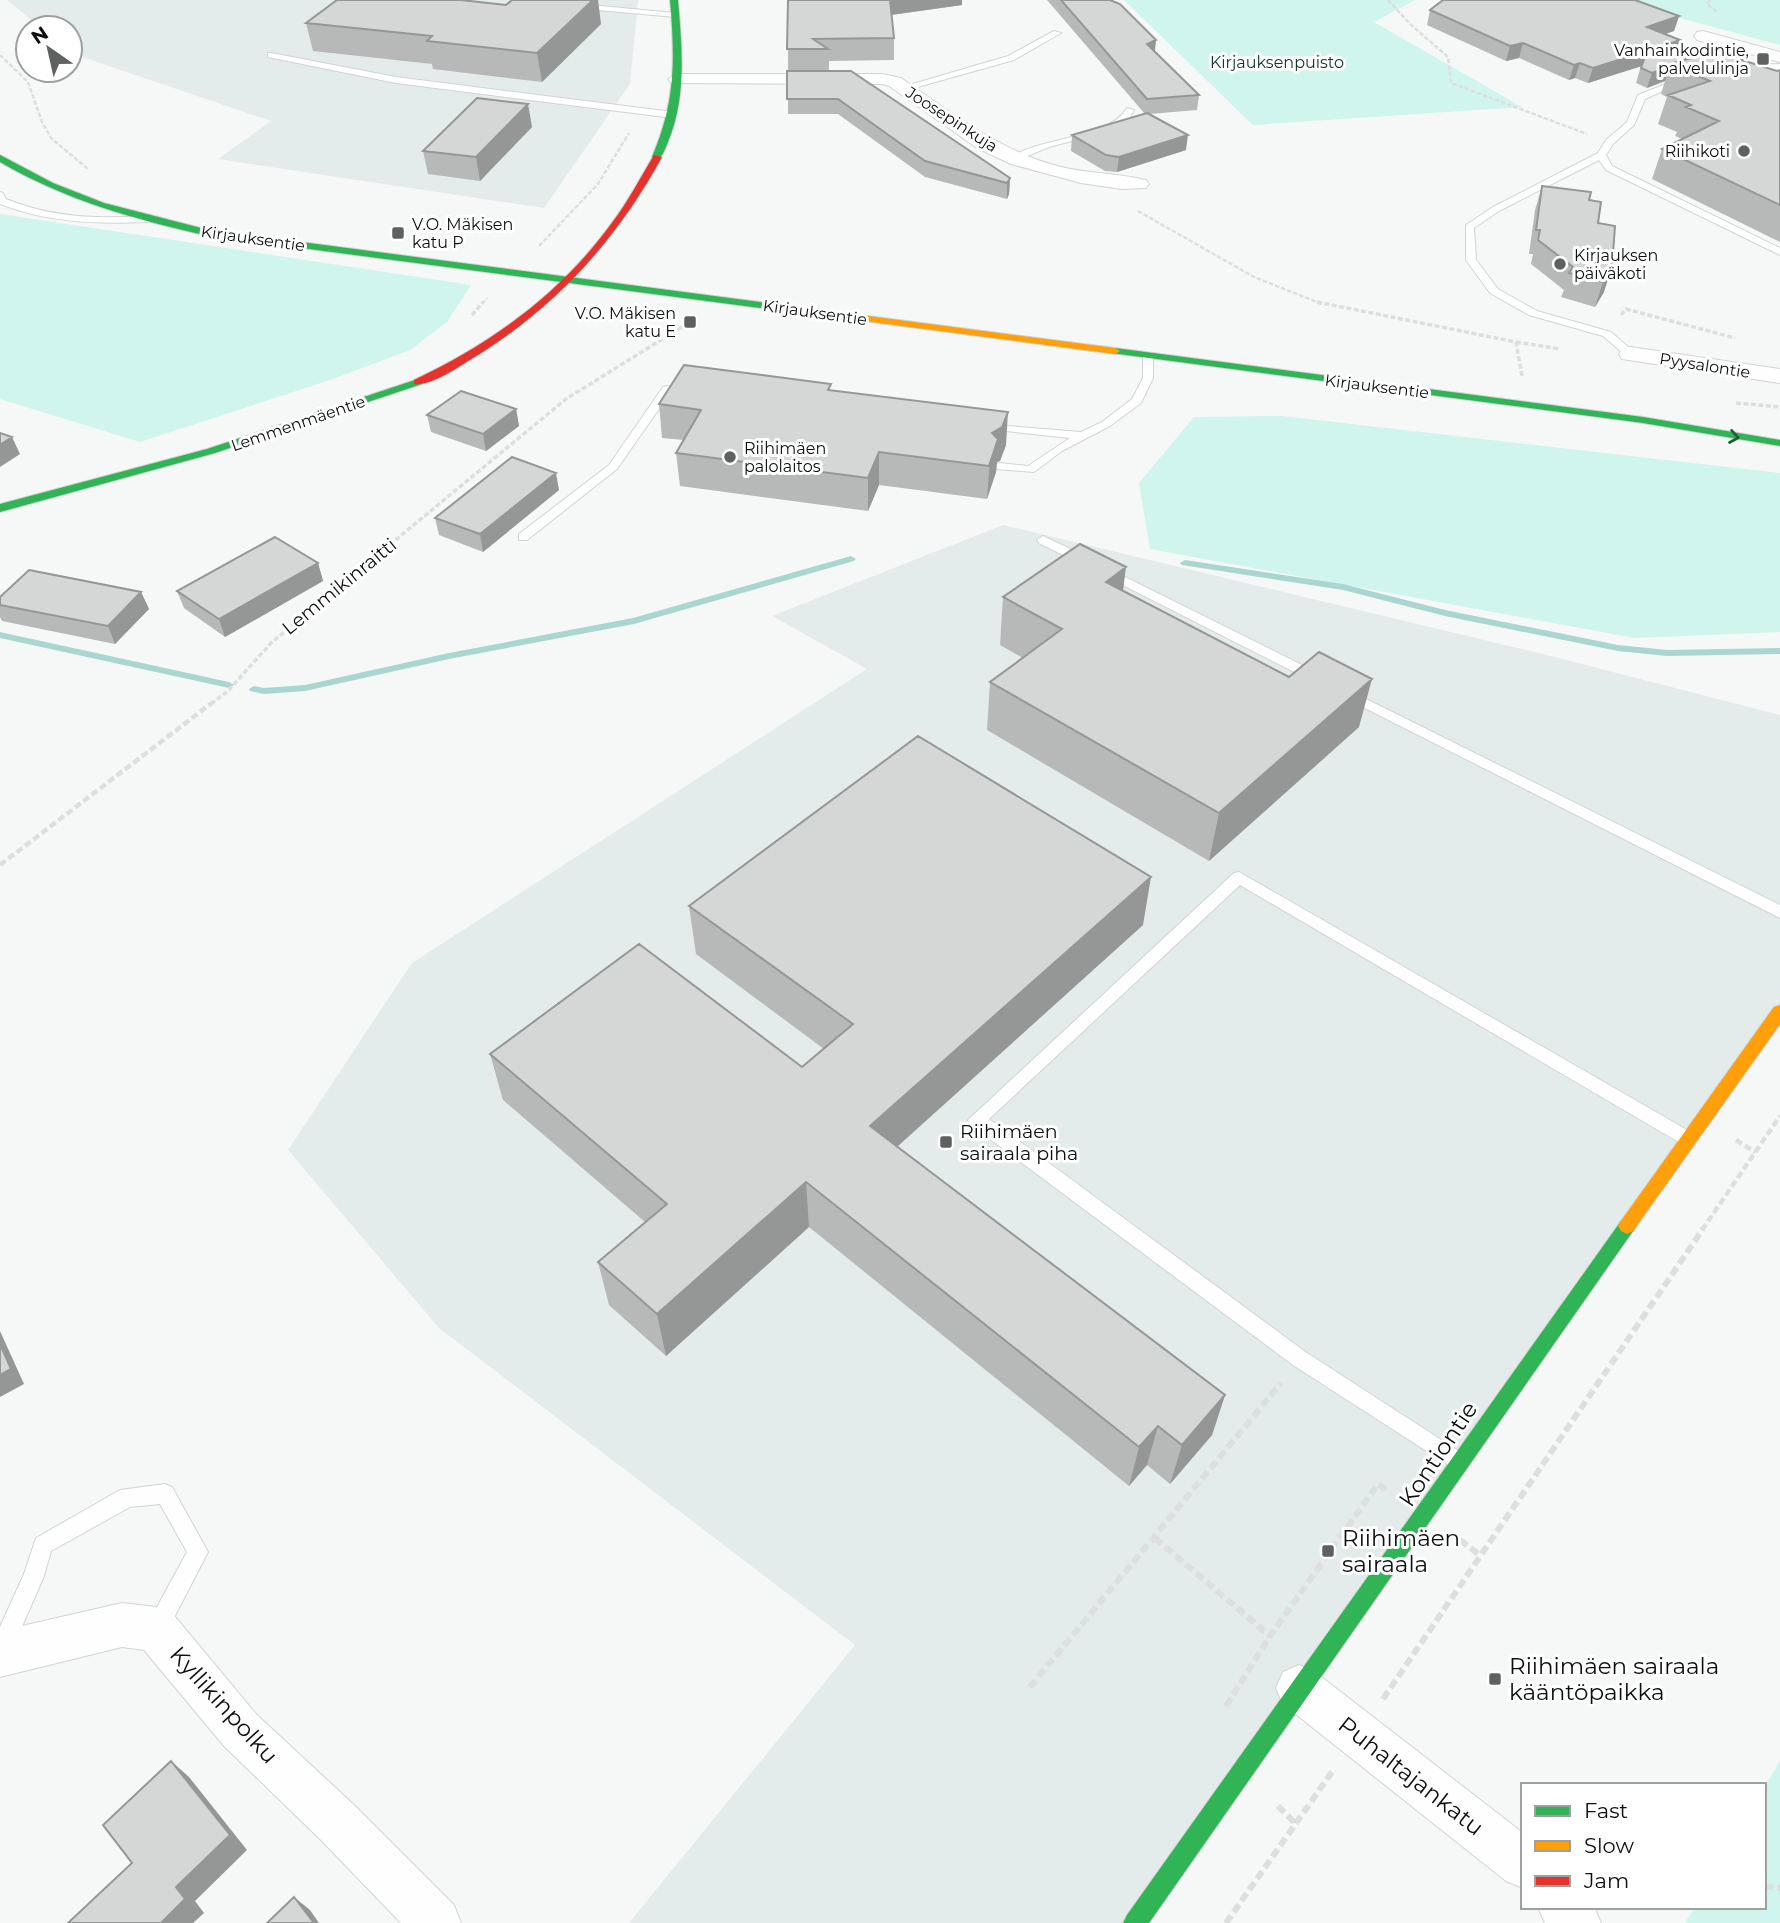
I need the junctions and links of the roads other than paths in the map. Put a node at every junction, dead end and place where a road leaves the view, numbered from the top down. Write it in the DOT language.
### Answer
graph roads {
  1 [pos="574,5"];
  2 [pos="675,8"];
  3 [pos="1057,33"];
  4 [pos="1703,36"];
  5 [pos="271,55"];
  6 [pos="1780,57"];
  7 [pos="1780,67"];
  8 [pos="1732,68"];
  9 [pos="1696,76"];
  10 [pos="677,79"];
  11 [pos="903,88"];
  12 [pos="1130,110"];
  13 [pos="673,115"];
  14 [pos="1601,155"];
  15 [pos="1015,158"];
  16 [pos="1,161"];
  17 [pos="1139,184"];
  18 [pos="0,195"];
  19 [pos="148,219"];
  20 [pos="1780,252"];
  21 [pos="569,280"];
  22 [pos="1629,354"];
  23 [pos="1148,357"];
  24 [pos="1780,376"];
  25 [pos="694,392"];
  26 [pos="1643,420"];
  27 [pos="968,424"];
  28 [pos="1767,424"];
  29 [pos="1084,436"];
  30 [pos="1780,443"];
  31 [pos="999,467"];
  32 [pos="0,508"];
  33 [pos="523,537"];
  34 [pos="1043,540"];
  35 [pos="1780,912"];
  36 [pos="1780,1011"];
  37 [pos="1688,1139"];
  38 [pos="1458,1463"];
  39 [pos="156,1629"];
  40 [pos="0,1653"];
  41 [pos="1299,1688"];
  42 [pos="1521,1862"];
  43 [pos="1565,1909"];
  44 [pos="436,1923"];
  45 [pos="1135,1923"];
  46 [pos="1576,1923"];
  1 -- 2 [label="lane"];
  2 -- 10 [label="street, Lemmenmäentie"];
  3 -- 11 [label="lane"];
  4 -- 6 [label="street"];
  5 -- 13 [label="lane"];
  7 -- 8 [label="lane"];
  9 -- 14 [label="lane"];
  10 -- 11 [label="street, Joosepinkuja"];
  10 -- 13 [label="street, Lemmenmäentie"];
  11 -- 15 [label="street, Joosepinkuja"];
  12 -- 15 [label="lane"];
  13 -- 21 [label="street, Lemmenmäentie"];
  14 -- 20 [label="lane"];
  14 -- 22 [label="lane"];
  15 -- 17 [label="street, Joosepinkuja"];
  16 -- 19 [label="street, Kirjauksentie"];
  18 -- 19 [label="lane"];
  19 -- 21 [label="street, Kirjauksentie"];
  21 -- 23 [label="street, Kirjauksentie"];
  21 -- 32 [label="street, Lemmenmäentie"];
  22 -- 24 [label="street, Pyysalontie"];
  23 -- 26 [label="street, Kirjauksentie"];
  23 -- 29 [label="lane"];
  25 -- 33 [label="lane"];
  26 -- 28 [label="street, Kirjauksentie"];
  26 -- 30 [label="street, Kirjauksentie, one-way"];
  27 -- 29 [label="lane"];
  29 -- 31 [label="lane"];
  34 -- 35 [label="lane"];
  36 -- 37 [label="street, Kontiontie"];
  37 -- 38 [label="street, Kontiontie"];
  37 -- 38 [label="lane"];
  38 -- 41 [label="street, Kontiontie"];
  39 -- 40 [label="street, Kyllikinpolku"];
  39 -- 40 [label="lane"];
  39 -- 44 [label="street, Kyllikinpolku"];
  41 -- 42 [label="street, Puhaltajankatu"];
  41 -- 45 [label="street, Kontiontie"];
  43 -- 46 [label="street"];
}
